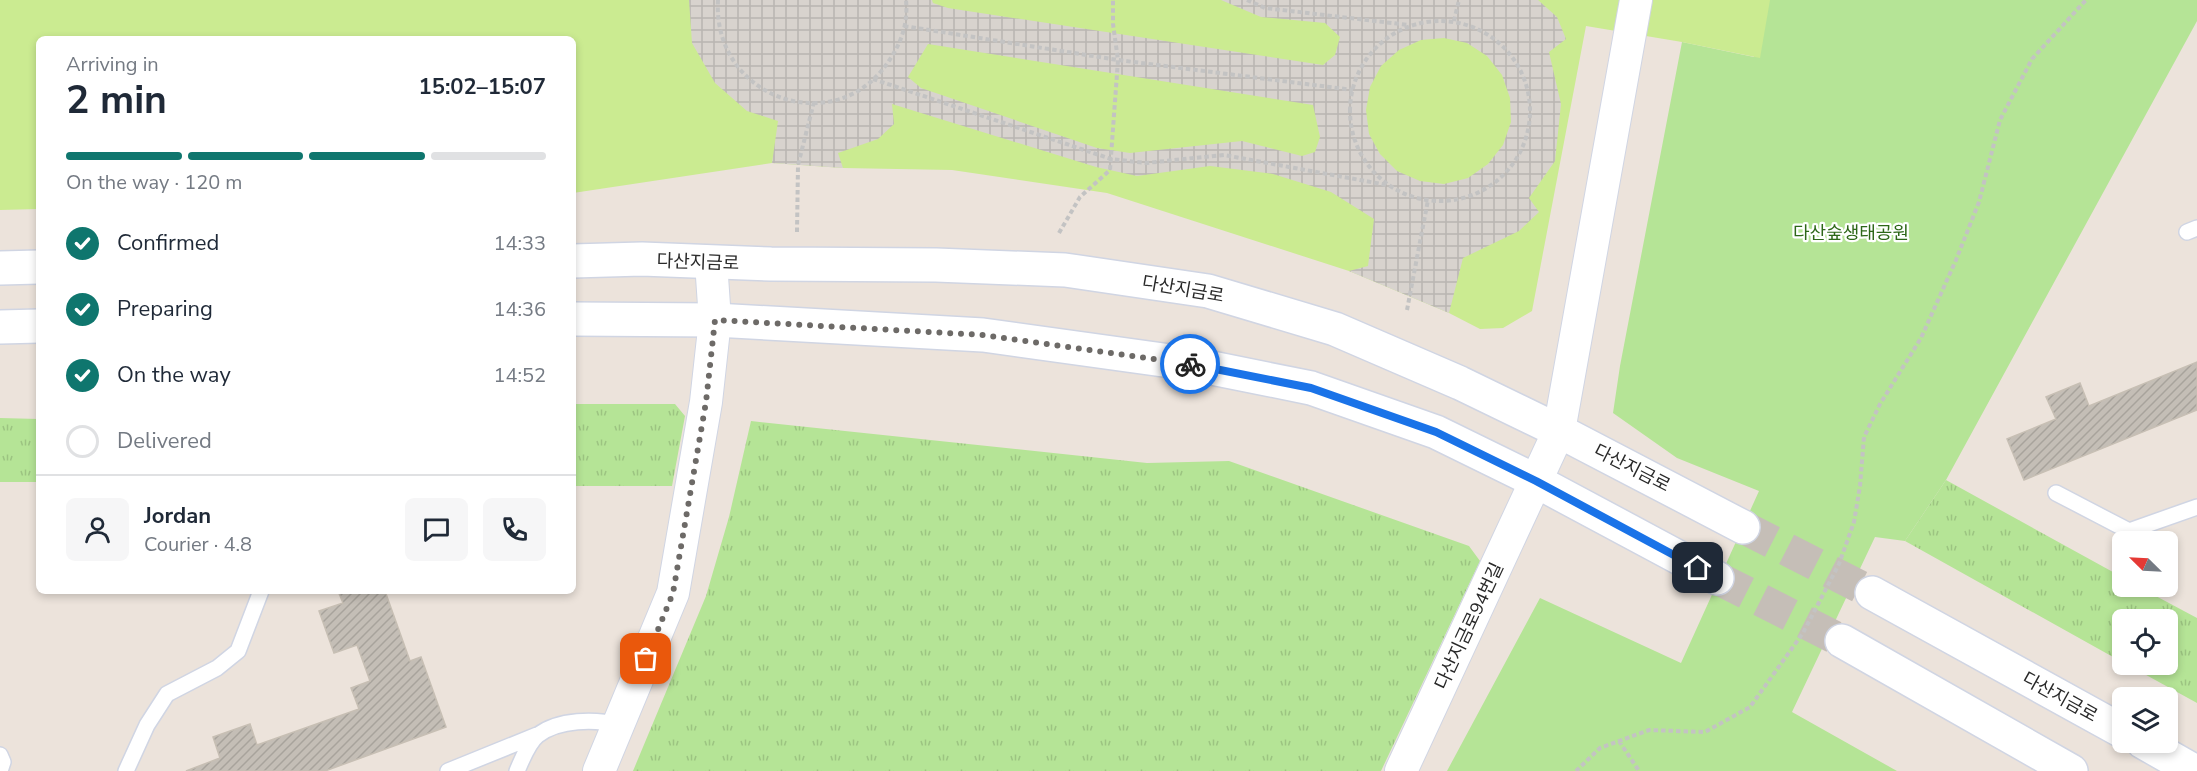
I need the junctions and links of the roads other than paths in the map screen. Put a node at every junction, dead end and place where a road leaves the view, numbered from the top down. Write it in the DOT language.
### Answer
graph roads {
  1 [pos="1636,0"];
  2 [pos="576,261"];
  3 [pos="711,262"];
  4 [pos="36,267"];
  5 [pos="0,268"];
  6 [pos="576,319"];
  7 [pos="715,320"];
  8 [pos="36,326"];
  9 [pos="0,327"];
  10 [pos="1559,431"];
  11 [pos="1536,481"];
  12 [pos="2056,493"];
  13 [pos="2197,507"];
  14 [pos="1743,526"];
  15 [pos="1717,578"];
  16 [pos="1872,593"];
  17 [pos="260,594"];
  18 [pos="1842,641"];
  19 [pos="619,725"];
  20 [pos="2112,725"];
  21 [pos="537,735"];
  22 [pos="2162,753"];
  23 [pos="0,755"];
  24 [pos="0,771"];
  25 [pos="126,771"];
  26 [pos="448,771"];
  27 [pos="517,771"];
  28 [pos="599,771"];
  29 [pos="1401,771"];
  30 [pos="2071,771"];
  31 [pos="2194,771"];
  1 -- 10 [label="street, 다산지금로94번길"];
  2 -- 3 [label="street, 다산지금로"];
  3 -- 7 [label="street"];
  3 -- 10 [label="street, 다산지금로"];
  4 -- 5 [label="street"];
  6 -- 7 [label="street"];
  7 -- 11 [label="street"];
  7 -- 19 [label="street"];
  8 -- 9 [label="street"];
  10 -- 11 [label="street, 다산지금로94번길"];
  10 -- 14 [label="street, 다산지금로"];
  11 -- 15 [label="street"];
  11 -- 29 [label="street, 다산지금로94번길"];
  12 -- 13 [label="lane"];
  16 -- 20 [label="street, 다산지금로"];
  17 -- 25 [label="lane"];
  18 -- 30 [label="street"];
  19 -- 21 [label="lane"];
  19 -- 28 [label="street"];
  21 -- 26 [label="lane"];
  21 -- 27 [label="lane"];
  22 -- 31 [label="street"];
  23 -- 24 [label="lane"];
}
